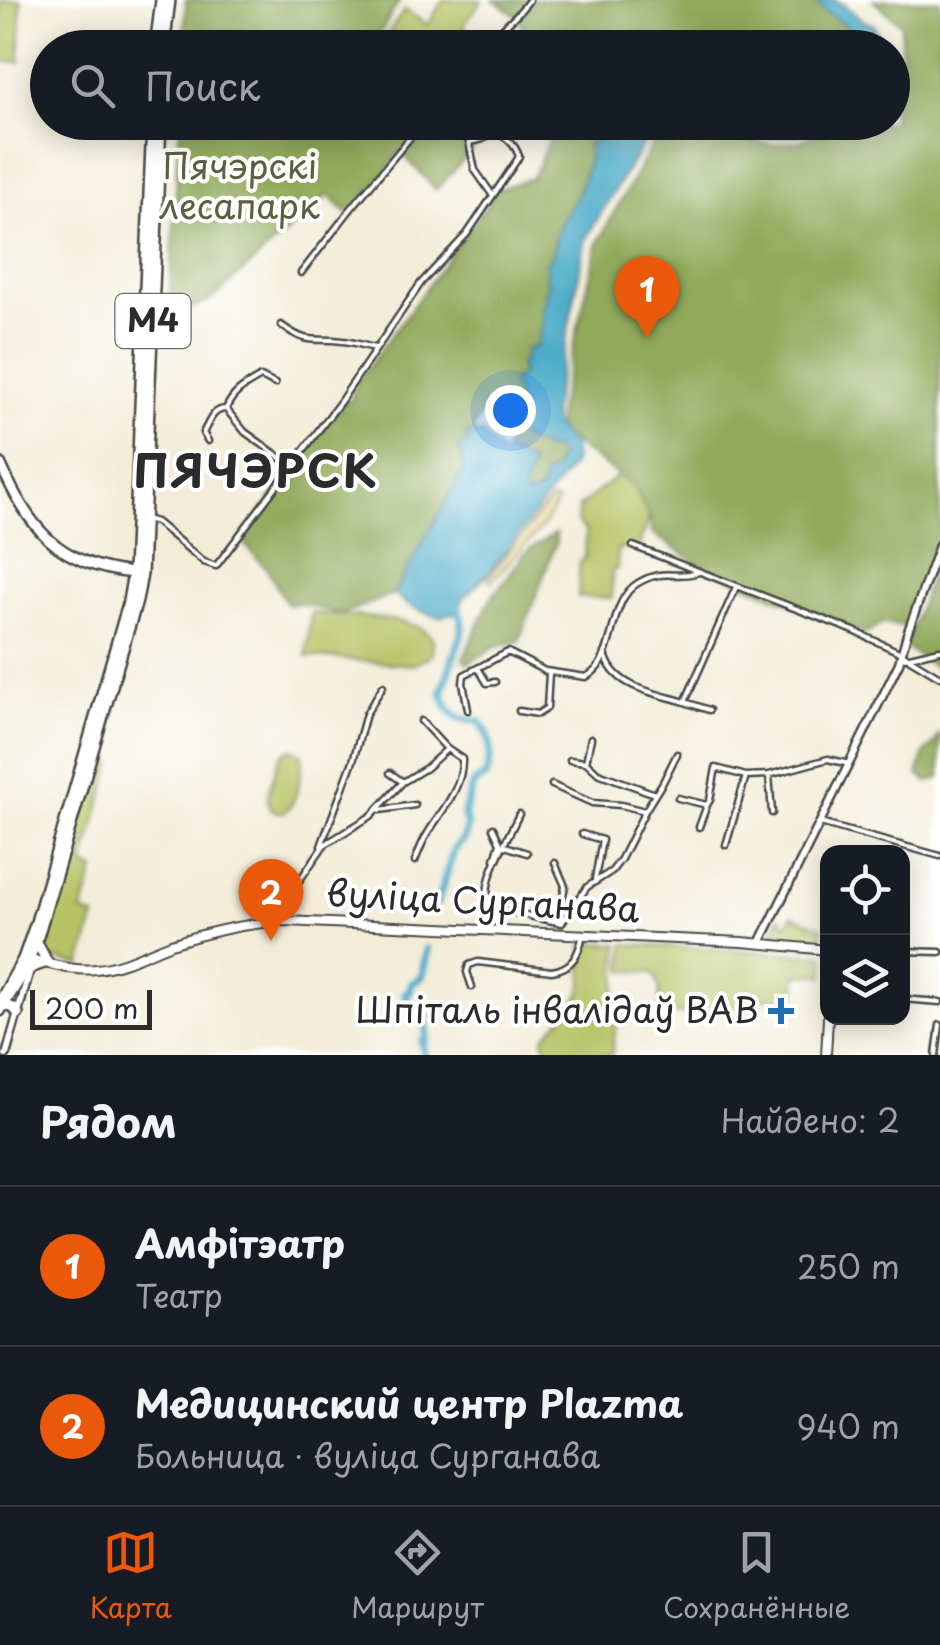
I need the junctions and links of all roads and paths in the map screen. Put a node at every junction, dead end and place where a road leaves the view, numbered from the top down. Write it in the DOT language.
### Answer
graph roads {
  1 [pos="161,0"];
  2 [pos="170,0"];
  3 [pos="529,0"];
  4 [pos="157,30"];
  5 [pos="166,30"];
  6 [pos="502,30"];
  7 [pos="152,140"];
  8 [pos="160,140"];
  9 [pos="408,140"];
  10 [pos="478,140"];
  11 [pos="508,140"];
  12 [pos="470,142"];
  13 [pos="492,194"];
  14 [pos="300,273"];
  15 [pos="280,325"];
  16 [pos="375,348"];
  17 [pos="274,384"];
  18 [pos="226,409"];
  19 [pos="208,441"];
  20 [pos="0,463"];
  21 [pos="292,466"];
  22 [pos="141,519"];
  23 [pos="940,543"];
  24 [pos="634,546"];
  25 [pos="699,572"];
  26 [pos="138,573"];
  27 [pos="736,587"];
  28 [pos="940,650"];
  29 [pos="605,652"];
  30 [pos="903,656"];
  31 [pos="478,668"];
  32 [pos="597,670"];
  33 [pos="611,671"];
  34 [pos="549,672"];
  35 [pos="940,677"];
  36 [pos="494,682"];
  37 [pos="382,686"];
  38 [pos="684,702"];
  39 [pos="468,710"];
  40 [pos="709,710"];
  41 [pos="519,712"];
  42 [pos="421,721"];
  43 [pos="591,738"];
  44 [pos="447,749"];
  45 [pos="677,754"];
  46 [pos="570,760"];
  47 [pos="586,762"];
  48 [pos="850,764"];
  49 [pos="390,773"];
  50 [pos="769,774"];
  51 [pos="746,776"];
  52 [pos="403,782"];
  53 [pos="552,785"];
  54 [pos="655,794"];
  55 [pos="678,798"];
  56 [pos="415,805"];
  57 [pos="707,805"];
  58 [pos="378,810"];
  59 [pos="645,811"];
  60 [pos="772,813"];
  61 [pos="518,814"];
  62 [pos="820,822"];
  63 [pos="699,826"];
  64 [pos="493,828"];
  65 [pos="582,834"];
  66 [pos="726,845"];
  67 [pos="505,846"];
  68 [pos="320,851"];
  69 [pos="526,853"];
  70 [pos="940,856"];
  71 [pos="415,861"];
  72 [pos="555,863"];
  73 [pos="494,868"];
  74 [pos="595,880"];
  75 [pos="271,922"];
  76 [pos="562,928"];
  77 [pos="582,934"];
  78 [pos="37,940"];
  79 [pos="760,943"];
  80 [pos="820,949"];
  81 [pos="910,951"];
  82 [pos="940,952"];
  83 [pos="47,962"];
  84 [pos="27,965"];
  85 [pos="472,987"];
  86 [pos="910,1000"];
  87 [pos="940,1002"];
  88 [pos="1,1005"];
  89 [pos="18,1014"];
  90 [pos="828,1025"];
  91 [pos="940,1025"];
  92 [pos="6,1055"];
  93 [pos="826,1055"];
  94 [pos="936,1055"];
  1 -- 4 [label="main road"];
  2 -- 5 [label="main road"];
  3 -- 6 [label="street"];
  7 -- 22 [label="main road, М4"];
  8 -- 22 [label="main road, М4"];
  9 -- 14 [label="street"];
  10 -- 12 [label="street"];
  11 -- 13 [label="street"];
  12 -- 13 [label="street"];
  13 -- 16 [label="street"];
  15 -- 16 [label="street"];
  16 -- 21 [label="street"];
  17 -- 18 [label="street"];
  18 -- 19 [label="street"];
  18 -- 21 [label="street"];
  20 -- 26 [label="main road"];
  21 -- 22 [label="street"];
  22 -- 26 [label="main road, М4"];
  23 -- 30 [label="street"];
  24 -- 25 [label="street"];
  25 -- 27 [label="street"];
  25 -- 29 [label="street"];
  26 -- 78 [label="main road, М4"];
  26 -- 84 [label="main road, М4"];
  27 -- 30 [label="street"];
  27 -- 38 [label="street"];
  28 -- 30 [label="street"];
  29 -- 32 [label="street"];
  29 -- 33 [label="street"];
  30 -- 35 [label="street"];
  30 -- 48 [label="street"];
  31 -- 34 [label="street"];
  31 -- 36 [label="street"];
  31 -- 39 [label="street"];
  32 -- 33 [label="street"];
  32 -- 34 [label="street"];
  33 -- 38 [label="street"];
  34 -- 41 [label="street"];
  37 -- 68 [label="street"];
  38 -- 40 [label="street"];
  42 -- 44 [label="street"];
  43 -- 47 [label="street"];
  44 -- 52 [label="street"];
  44 -- 71 [label="street, вуліца Сурганава"];
  45 -- 54 [label="street"];
  46 -- 47 [label="street"];
  47 -- 54 [label="street"];
  48 -- 50 [label="street"];
  48 -- 62 [label="street"];
  49 -- 52 [label="street"];
  50 -- 51 [label="street"];
  50 -- 60 [label="street"];
  51 -- 57 [label="street"];
  51 -- 66 [label="street"];
  52 -- 58 [label="street"];
  53 -- 59 [label="street"];
  54 -- 59 [label="street"];
  55 -- 57 [label="street"];
  56 -- 58 [label="street"];
  57 -- 63 [label="street"];
  58 -- 68 [label="street"];
  59 -- 74 [label="street"];
  61 -- 67 [label="street, вуліца Сурганава"];
  62 -- 70 [label="street"];
  62 -- 79 [label="street"];
  64 -- 73 [label="street"];
  65 -- 74 [label="street"];
  67 -- 69 [label="street"];
  67 -- 73 [label="street, вуліца Сурганава"];
  68 -- 75 [label="street"];
  72 -- 76 [label="street"];
  73 -- 76 [label="street, вуліца Сурганава"];
  74 -- 76 [label="street"];
  75 -- 76 [label="main road, вуліца Сурганава"];
  75 -- 83 [label="main road, вуліца Сурганава"];
  76 -- 77 [label="main road, вуліца Сурганава"];
  77 -- 79 [label="main road, вуліца Сурганава"];
  77 -- 85 [label="street"];
  78 -- 83 [label="main road"];
  78 -- 84 [label="main road, М4"];
  79 -- 80 [label="main road, вуліца Сурганава"];
  81 -- 82 [label="street"];
  83 -- 84 [label="main road"];
  84 -- 88 [label="main road, М4"];
  84 -- 88 [label="main road, М4"];
  84 -- 89 [label="street"];
  86 -- 87 [label="street"];
  88 -- 89 [label="main road"];
  89 -- 92 [label="street"];
  90 -- 93 [label="main road"];
  91 -- 94 [label="street"];
}
